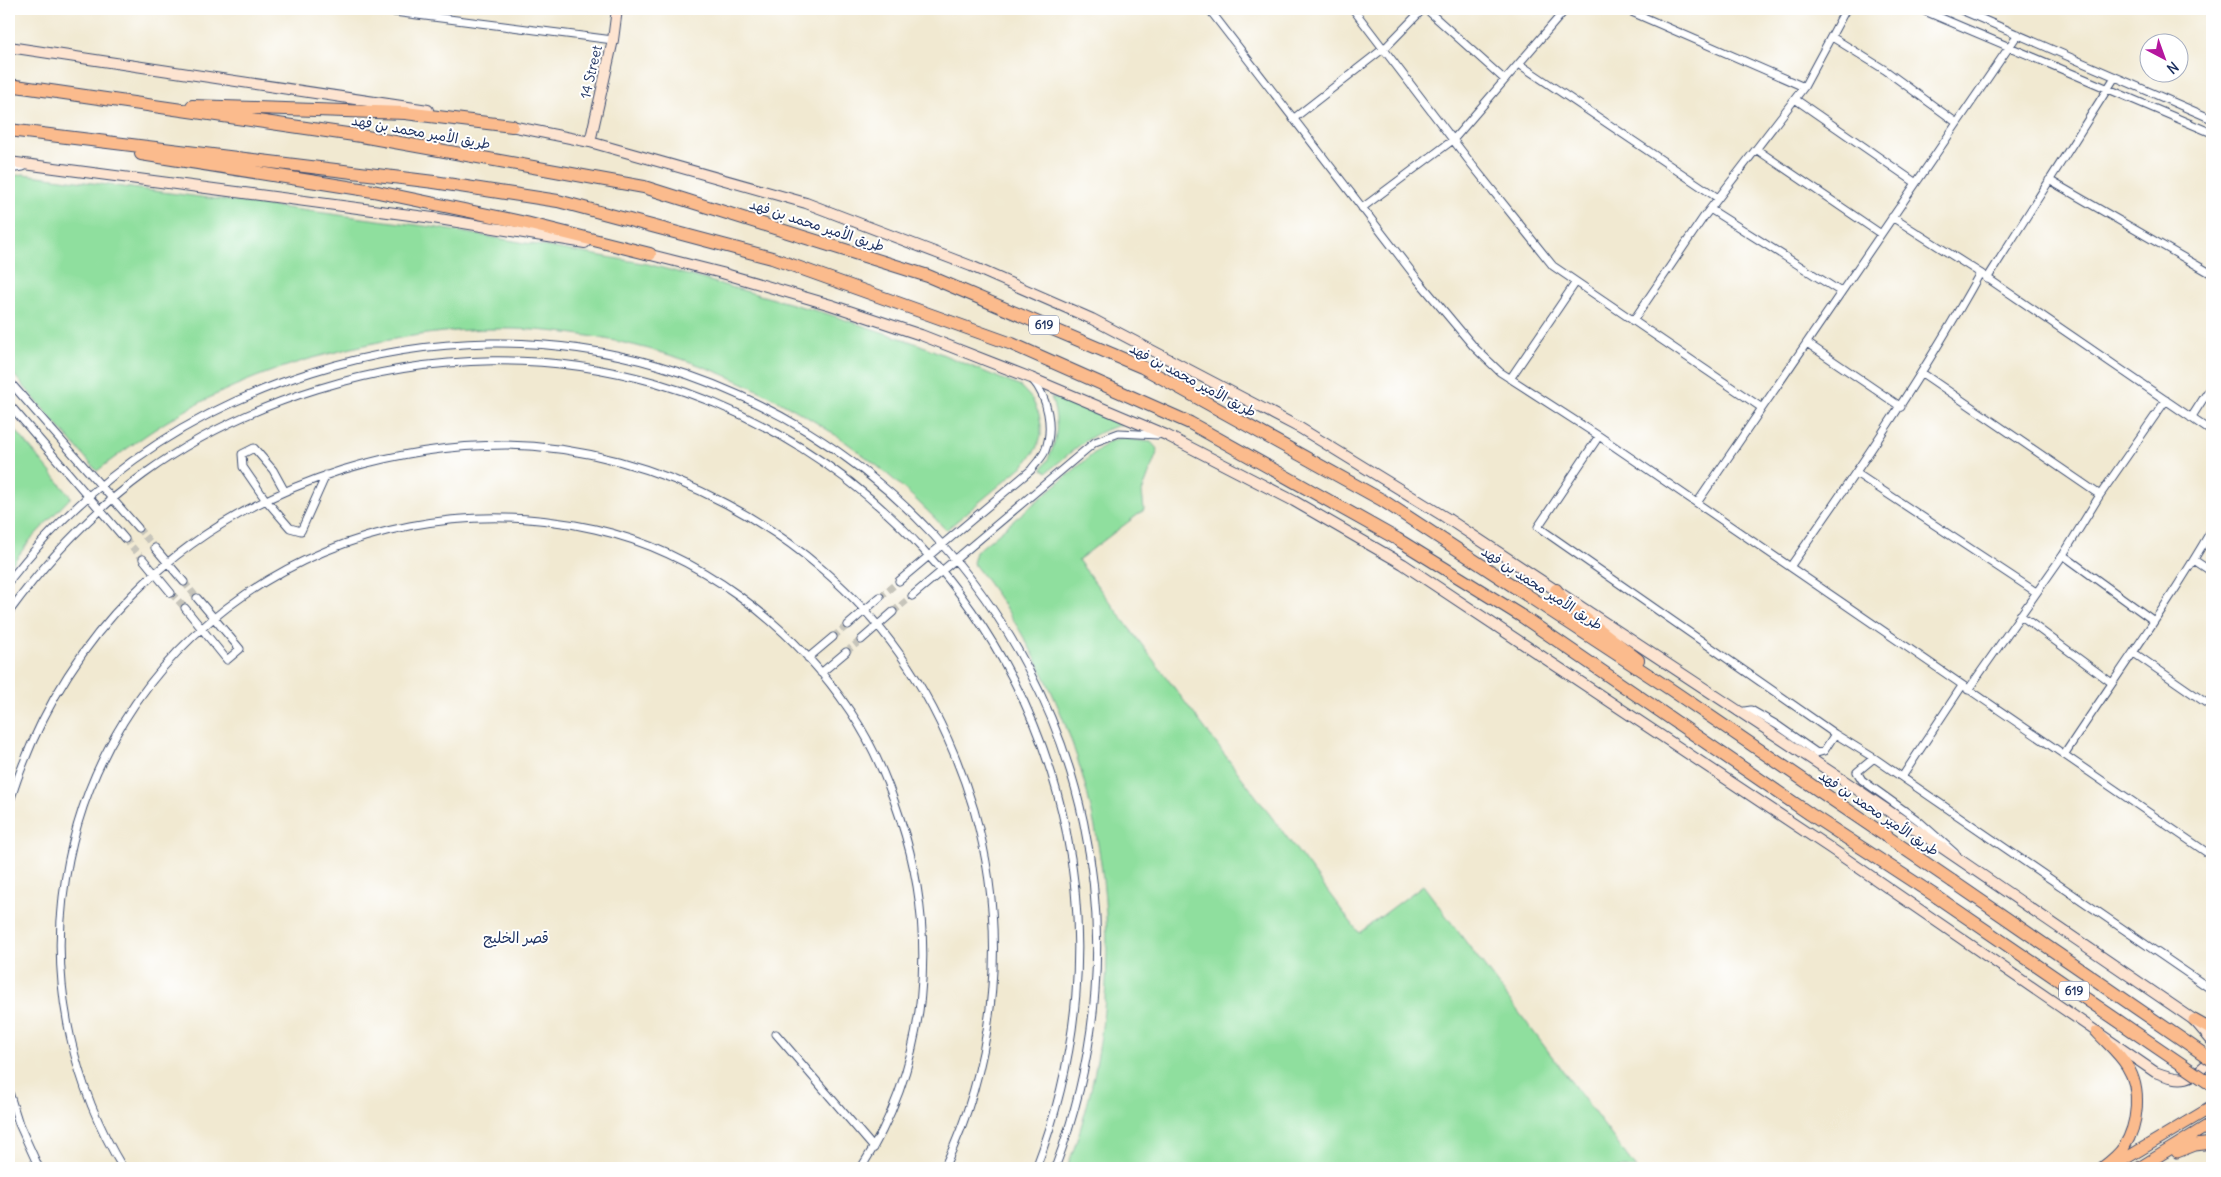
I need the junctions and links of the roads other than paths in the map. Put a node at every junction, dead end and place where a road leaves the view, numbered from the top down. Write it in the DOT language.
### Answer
graph roads {
  1 [pos="395,9"];
  2 [pos="617,9"];
  3 [pos="1208,9"];
  4 [pos="1353,9"];
  5 [pos="1425,9"];
  6 [pos="1566,9"];
  7 [pos="1626,9"];
  8 [pos="1846,9"];
  9 [pos="1920,9"];
  10 [pos="1959,9"];
  11 [pos="2018,34"];
  12 [pos="1832,37"];
  13 [pos="613,40"];
  14 [pos="2009,46"];
  15 [pos="9,47"];
  16 [pos="1383,49"];
  17 [pos="1518,64"];
  18 [pos="2115,77"];
  19 [pos="1504,80"];
  20 [pos="9,85"];
  21 [pos="1804,87"];
  22 [pos="2106,88"];
  23 [pos="1795,99"];
  24 [pos="133,104"];
  25 [pos="1293,119"];
  26 [pos="2212,119"];
  27 [pos="1957,123"];
  28 [pos="512,126"];
  29 [pos="10,130"];
  30 [pos="2212,133"];
  31 [pos="1453,140"];
  32 [pos="590,142"];
  33 [pos="1756,149"];
  34 [pos="9,162"];
  35 [pos="31,165"];
  36 [pos="9,169"];
  37 [pos="2049,180"];
  38 [pos="1916,183"];
  39 [pos="1718,198"];
  40 [pos="1362,208"];
  41 [pos="1710,209"];
  42 [pos="1892,217"];
  43 [pos="1881,234"];
  44 [pos="650,254"];
  45 [pos="1980,274"];
  46 [pos="2212,274"];
  47 [pos="1987,279"];
  48 [pos="1576,282"];
  49 [pos="1841,292"];
  50 [pos="1633,321"];
  51 [pos="1806,342"];
  52 [pos="1922,373"];
  53 [pos="1031,378"];
  54 [pos="1510,379"];
  55 [pos="9,381"];
  56 [pos="2212,385"];
  57 [pos="2166,400"];
  58 [pos="9,404"];
  59 [pos="1901,407"];
  60 [pos="1762,408"];
  61 [pos="2191,418"];
  62 [pos="2212,432"];
  63 [pos="1166,436"];
  64 [pos="1598,436"];
  65 [pos="1856,473"];
  66 [pos="326,475"];
  67 [pos="100,485"];
  68 [pos="284,490"];
  69 [pos="2100,495"];
  70 [pos="87,496"];
  71 [pos="111,499"];
  72 [pos="265,499"];
  73 [pos="1697,503"];
  74 [pos="99,510"];
  75 [pos="138,528"];
  76 [pos="2212,529"];
  77 [pos="125,539"];
  78 [pos="942,544"];
  79 [pos="155,548"];
  80 [pos="2062,555"];
  81 [pos="928,556"];
  82 [pos="142,559"];
  83 [pos="955,559"];
  84 [pos="2194,560"];
  85 [pos="167,563"];
  86 [pos="1790,567"];
  87 [pos="942,570"];
  88 [pos="2212,572"];
  89 [pos="154,574"];
  90 [pos="9,581"];
  91 [pos="899,581"];
  92 [pos="184,582"];
  93 [pos="1556,590"];
  94 [pos="2036,592"];
  95 [pos="171,593"];
  96 [pos="912,596"];
  97 [pos="880,597"];
  98 [pos="197,598"];
  99 [pos="184,608"];
  100 [pos="863,611"];
  101 [pos="9,612"];
  102 [pos="893,612"];
  103 [pos="2020,615"];
  104 [pos="214,618"];
  105 [pos="2154,621"];
  106 [pos="848,625"];
  107 [pos="877,626"];
  108 [pos="201,629"];
  109 [pos="833,638"];
  110 [pos="861,640"];
  111 [pos="846,652"];
  112 [pos="2134,653"];
  113 [pos="808,658"];
  114 [pos="821,673"];
  115 [pos="1650,676"];
  116 [pos="2112,683"];
  117 [pos="1965,688"];
  118 [pos="2212,707"];
  119 [pos="1738,712"];
  120 [pos="1835,734"];
  121 [pos="2064,755"];
  122 [pos="1874,758"];
  123 [pos="1902,777"];
  124 [pos="9,804"];
  125 [pos="2212,856"];
  126 [pos="1967,866"];
  127 [pos="2212,990"];
  128 [pos="2194,1020"];
  129 [pos="2212,1030"];
  130 [pos="2097,1032"];
  131 [pos="776,1034"];
  132 [pos="2212,1041"];
  133 [pos="2212,1059"];
  134 [pos="2212,1084"];
  135 [pos="9,1092"];
  136 [pos="2212,1107"];
  137 [pos="2212,1123"];
  138 [pos="2212,1143"];
  139 [pos="874,1148"];
  140 [pos="39,1168"];
  141 [pos="123,1168"];
  142 [pos="860,1168"];
  143 [pos="944,1168"];
  144 [pos="1036,1168"];
  145 [pos="1055,1168"];
  146 [pos="2102,1168"];
  147 [pos="2109,1168"];
  148 [pos="2139,1168"];
  149 [pos="2144,1168"];
  1 -- 13 [label="street"];
  2 -- 13 [label="main road, 14 Street"];
  3 -- 25 [label="street"];
  4 -- 16 [label="street"];
  5 -- 16 [label="street"];
  5 -- 19 [label="street"];
  6 -- 17 [label="street"];
  7 -- 21 [label="street"];
  8 -- 12 [label="street"];
  9 -- 14 [label="street"];
  10 -- 11 [label="street"];
  11 -- 14 [label="street"];
  11 -- 18 [label="street"];
  12 -- 21 [label="street"];
  12 -- 27 [label="street"];
  13 -- 32 [label="main road, 14 Street"];
  14 -- 22 [label="street"];
  14 -- 27 [label="street"];
  15 -- 28 [label="main road"];
  16 -- 25 [label="street"];
  16 -- 31 [label="street"];
  17 -- 19 [label="street"];
  17 -- 39 [label="street"];
  18 -- 22 [label="street"];
  18 -- 26 [label="street"];
  19 -- 31 [label="street"];
  20 -- 24 [label="highway, طريق الأمير محمد بن فهد / 619"];
  21 -- 23 [label="street"];
  22 -- 30 [label="street"];
  22 -- 37 [label="street"];
  23 -- 33 [label="street"];
  23 -- 38 [label="street"];
  24 -- 28 [label="highway"];
  24 -- 115 [label="highway, طريق الأمير محمد بن فهد / 619"];
  25 -- 40 [label="street"];
  27 -- 38 [label="street"];
  28 -- 32 [label="main road"];
  29 -- 44 [label="highway"];
  29 -- 134 [label="highway, 619, bridge"];
  31 -- 40 [label="street"];
  31 -- 48 [label="street"];
  32 -- 93 [label="main road"];
  33 -- 39 [label="street"];
  33 -- 43 [label="street"];
  34 -- 35 [label="main road"];
  35 -- 36 [label="street"];
  35 -- 44 [label="main road"];
  37 -- 46 [label="street"];
  37 -- 47 [label="street"];
  38 -- 42 [label="street"];
  39 -- 41 [label="street"];
  40 -- 54 [label="street"];
  41 -- 49 [label="street"];
  41 -- 50 [label="street"];
  42 -- 43 [label="street"];
  42 -- 45 [label="street"];
  43 -- 49 [label="street"];
  44 -- 53 [label="main road"];
  45 -- 47 [label="street"];
  45 -- 52 [label="street"];
  47 -- 57 [label="street"];
  48 -- 50 [label="street"];
  48 -- 54 [label="street"];
  49 -- 51 [label="street"];
  50 -- 60 [label="street"];
  51 -- 59 [label="street"];
  51 -- 60 [label="street"];
  52 -- 59 [label="street"];
  52 -- 69 [label="street"];
  53 -- 63 [label="main road"];
  53 -- 78 [label="street"];
  54 -- 64 [label="street"];
  55 -- 67 [label="street"];
  56 -- 61 [label="street"];
  57 -- 61 [label="street"];
  57 -- 69 [label="street"];
  58 -- 70 [label="street"];
  59 -- 65 [label="street"];
  60 -- 73 [label="street"];
  61 -- 62 [label="street"];
  63 -- 83 [label="street"];
  63 -- 130 [label="main road"];
  64 -- 73 [label="street"];
  64 -- 120 [label="street"];
  65 -- 86 [label="street"];
  65 -- 94 [label="street"];
  66 -- 68 [label="street"];
  66 -- 72 [label="street"];
  66 -- 100 [label="street"];
  67 -- 70 [label="street"];
  67 -- 71 [label="street"];
  67 -- 78 [label="street"];
  68 -- 72 [label="street"];
  68 -- 72 [label="street"];
  69 -- 80 [label="street"];
  70 -- 74 [label="street"];
  70 -- 90 [label="street"];
  71 -- 74 [label="street"];
  71 -- 75 [label="street"];
  71 -- 81 [label="street"];
  72 -- 85 [label="street"];
  73 -- 86 [label="street"];
  74 -- 77 [label="street"];
  74 -- 101 [label="street"];
  76 -- 84 [label="street"];
  78 -- 81 [label="street"];
  78 -- 83 [label="street"];
  79 -- 85 [label="street"];
  80 -- 94 [label="street"];
  80 -- 105 [label="street"];
  81 -- 87 [label="street"];
  81 -- 91 [label="street"];
  82 -- 89 [label="street"];
  83 -- 87 [label="street"];
  83 -- 145 [label="street"];
  84 -- 88 [label="street"];
  84 -- 105 [label="street"];
  85 -- 89 [label="street"];
  85 -- 92 [label="street"];
  86 -- 117 [label="street"];
  87 -- 96 [label="street"];
  87 -- 144 [label="street"];
  89 -- 95 [label="street"];
  89 -- 124 [label="street"];
  93 -- 115 [label="highway"];
  93 -- 119 [label="main road"];
  94 -- 103 [label="street"];
  97 -- 100 [label="street"];
  98 -- 104 [label="street"];
  99 -- 108 [label="street"];
  100 -- 106 [label="street"];
  100 -- 107 [label="street"];
  102 -- 107 [label="street"];
  103 -- 116 [label="street"];
  103 -- 117 [label="street"];
  104 -- 108 [label="street"];
  104 -- 108 [label="street"];
  104 -- 113 [label="street"];
  105 -- 112 [label="street"];
  107 -- 110 [label="street"];
  107 -- 143 [label="street"];
  108 -- 141 [label="street"];
  109 -- 113 [label="street"];
  111 -- 114 [label="street"];
  112 -- 116 [label="street"];
  112 -- 118 [label="street"];
  113 -- 114 [label="street"];
  114 -- 139 [label="street"];
  115 -- 133 [label="highway, طريق الأمير محمد بن فهد / 619, bridge"];
  116 -- 121 [label="street"];
  117 -- 121 [label="street"];
  117 -- 123 [label="street"];
  119 -- 120 [label="street"];
  119 -- 126 [label="main road"];
  120 -- 122 [label="street"];
  121 -- 125 [label="street"];
  122 -- 123 [label="street"];
  122 -- 126 [label="street"];
  123 -- 127 [label="street"];
  126 -- 128 [label="main road"];
  128 -- 129 [label="main road"];
  128 -- 132 [label="main road"];
  130 -- 133 [label="main road"];
  130 -- 146 [label="main road"];
  131 -- 139 [label="street"];
  135 -- 140 [label="street"];
  136 -- 147 [label="main road"];
  137 -- 148 [label="main road"];
  138 -- 149 [label="main road"];
  139 -- 142 [label="street"];
}
